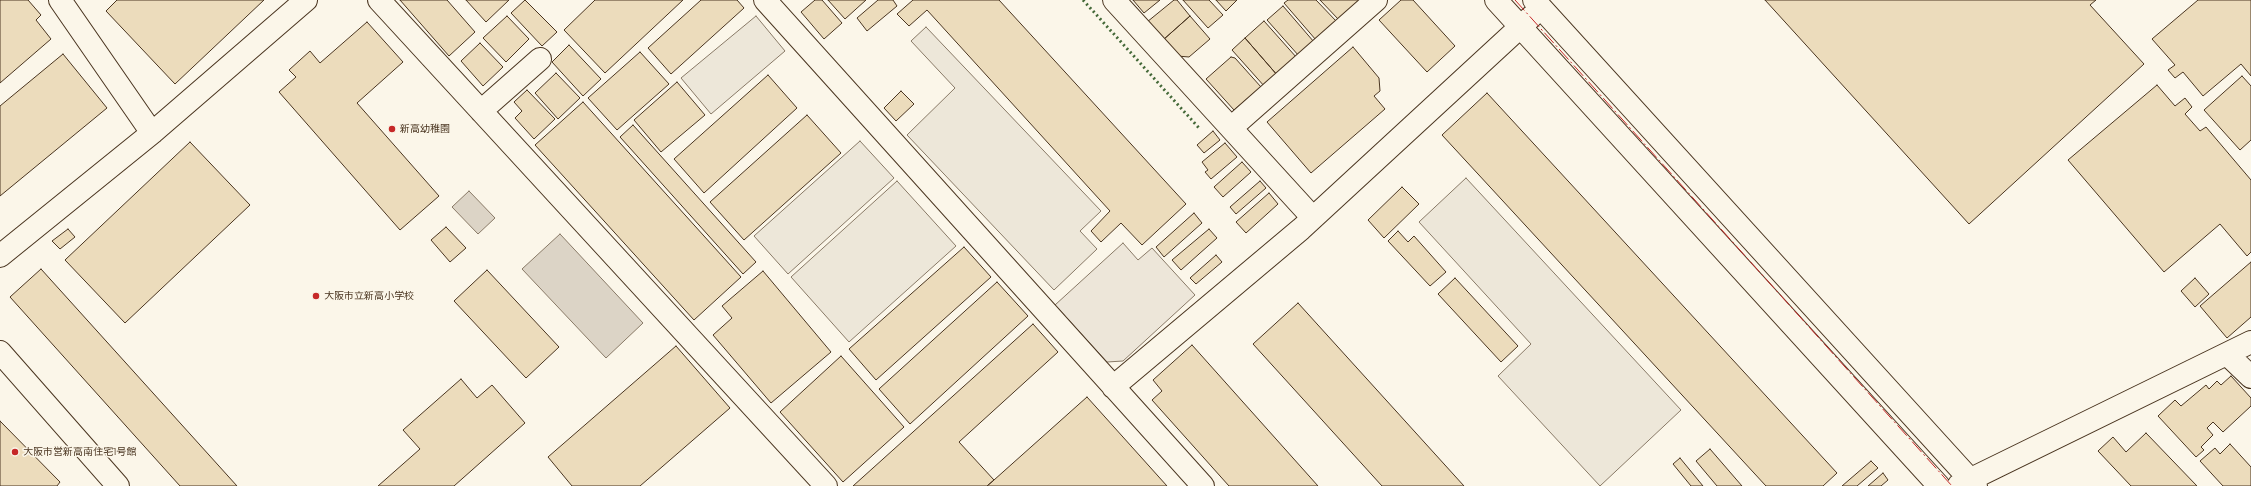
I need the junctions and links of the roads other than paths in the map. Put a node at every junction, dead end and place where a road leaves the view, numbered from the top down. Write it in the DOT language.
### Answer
graph roads {
  1 [pos="60,0"];
  2 [pos="306,0"];
  3 [pos="379,0"];
  4 [pos="765,0"];
  5 [pos="1114,0"];
  6 [pos="1376,0"];
  7 [pos="1496,0"];
  8 [pos="1542,3"];
  9 [pos="1520,26"];
  10 [pos="540,59"];
  11 [pos="482,111"];
  12 [pos="1230,128"];
  13 [pos="152,133"];
  14 [pos="1313,218"];
  15 [pos="0,256"];
  16 [pos="2251,342"];
  17 [pos="0,352"];
  18 [pos="2227,354"];
  19 [pos="2251,377"];
  20 [pos="1112,387"];
  21 [pos="1968,484"];
  22 [pos="118,486"];
  23 [pos="826,486"];
  24 [pos="1203,486"];
  25 [pos="1939,486"];
  1 -- 13 [label="street"];
  2 -- 13 [label="street"];
  3 -- 11 [label="street"];
  4 -- 20 [label="street"];
  5 -- 12 [label="street"];
  6 -- 12 [label="street"];
  7 -- 9 [label="street"];
  8 -- 9 [label="street"];
  8 -- 21 [label="street"];
  9 -- 14 [label="street"];
  9 -- 25 [label="street"];
  10 -- 11 [label="street"];
  11 -- 23 [label="street"];
  12 -- 14 [label="street"];
  13 -- 15 [label="street"];
  14 -- 20 [label="street"];
  16 -- 18 [label="street"];
  17 -- 22 [label="street"];
  18 -- 19 [label="street"];
  18 -- 21 [label="street"];
  20 -- 24 [label="street"];
}
